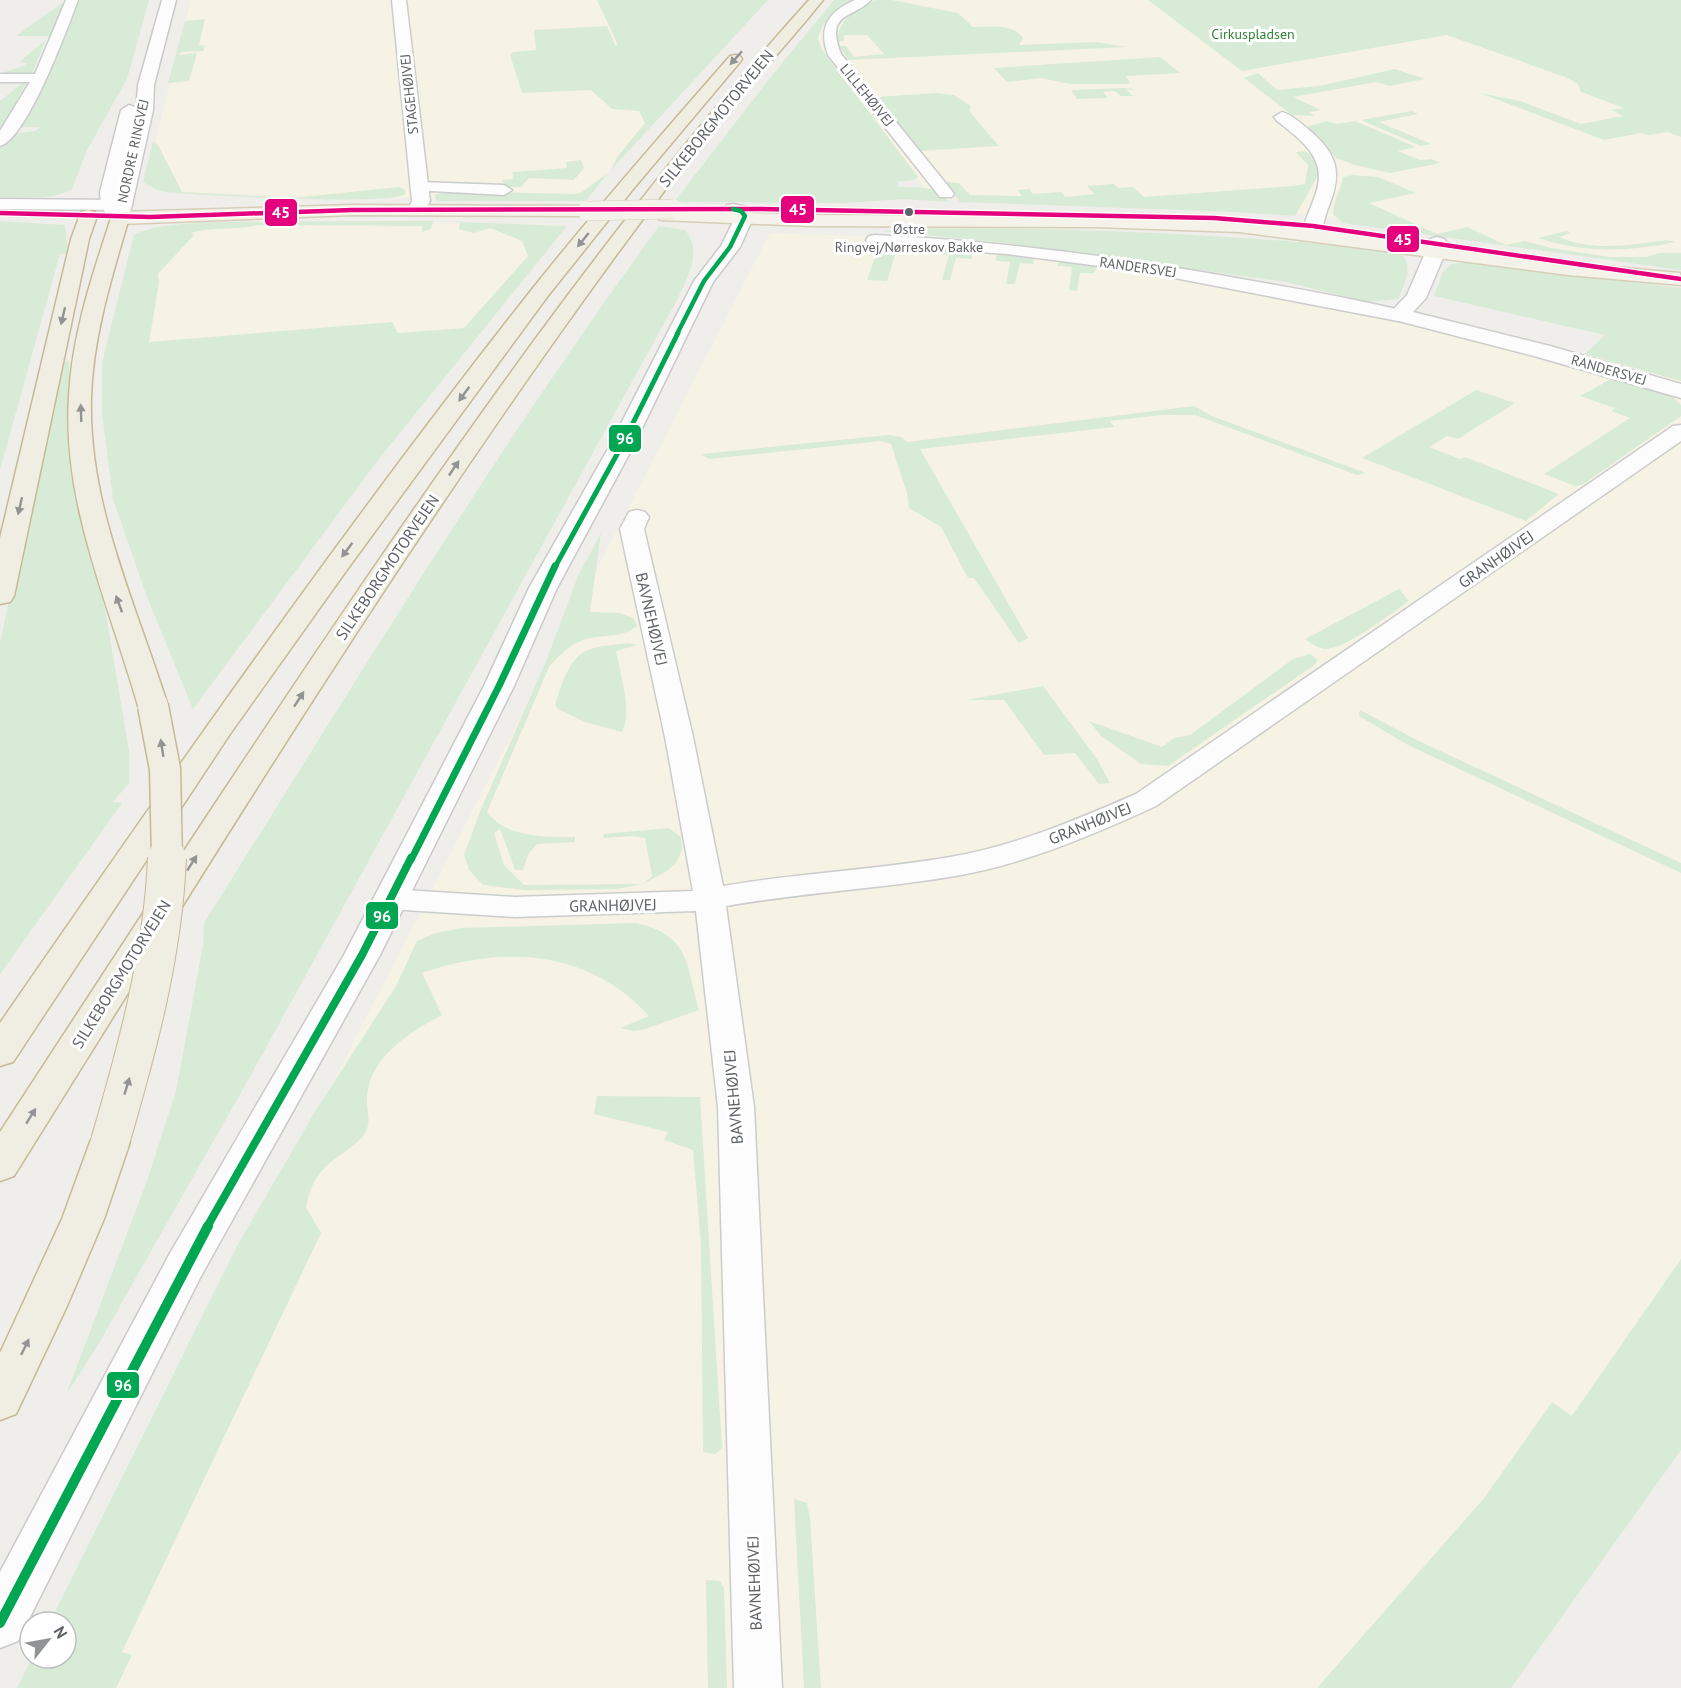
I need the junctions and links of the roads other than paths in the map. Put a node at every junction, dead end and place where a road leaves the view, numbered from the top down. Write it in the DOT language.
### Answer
graph roads {
  1 [pos="72,0"];
  2 [pos="169,0"];
  3 [pos="399,0"];
  4 [pos="789,0"];
  5 [pos="816,0"];
  6 [pos="865,0"];
  7 [pos="0,78"];
  8 [pos="38,78"];
  9 [pos="146,85"];
  10 [pos="1282,117"];
  11 [pos="0,141"];
  12 [pos="419,187"];
  13 [pos="504,190"];
  14 [pos="946,194"];
  15 [pos="0,204"];
  16 [pos="417,210"];
  17 [pos="105,211"];
  18 [pos="0,213"];
  19 [pos="736,215"];
  20 [pos="1312,230"];
  21 [pos="875,240"];
  22 [pos="1437,247"];
  23 [pos="1681,279"];
  24 [pos="1398,315"];
  25 [pos="1681,391"];
  26 [pos="1681,431"];
  27 [pos="637,517"];
  28 [pos="0,596"];
  29 [pos="389,899"];
  30 [pos="710,899"];
  31 [pos="0,1052"];
  32 [pos="0,1165"];
  33 [pos="0,1400"];
  34 [pos="0,1623"];
  35 [pos="758,1688"];
  1 -- 8 [label="street"];
  2 -- 9 [label="main road, NORDRE RINGVEJ"];
  3 -- 12 [label="main road, STAGEHØJVEJ"];
  4 -- 31 [label="highway, SILKEBORGMOTORVEJEN, one-way"];
  32 -- 5 [label="highway, SILKEBORGMOTORVEJEN, one-way"];
  6 -- 14 [label="street, LILLEHØJVEJ"];
  7 -- 8 [label="street"];
  8 -- 11 [label="street"];
  9 -- 17 [label="main road, NORDRE RINGVEJ"];
  9 -- 17 [label="main road, NORDRE RINGVEJ"];
  10 -- 20 [label="main road"];
  12 -- 13 [label="street"];
  12 -- 16 [label="main road, STAGEHØJVEJ"];
  15 -- 17 [label="main road"];
  16 -- 17 [label="main road"];
  16 -- 19 [label="main road, bridge"];
  17 -- 18 [label="main road"];
  17 -- 28 [label="highway, one-way"];
  33 -- 17 [label="highway, one-way, bridge"];
  19 -- 20 [label="main road"];
  19 -- 20 [label="main road"];
  19 -- 29 [label="main road"];
  20 -- 22 [label="main road"];
  21 -- 24 [label="street, RANDERSVEJ"];
  22 -- 23 [label="main road"];
  22 -- 24 [label="main road"];
  24 -- 25 [label="main road, RANDERSVEJ"];
  26 -- 30 [label="street, GRANHØJVEJ"];
  27 -- 30 [label="street, BAVNEHØJVEJ"];
  29 -- 30 [label="street, GRANHØJVEJ"];
  29 -- 34 [label="main road"];
  30 -- 35 [label="street, BAVNEHØJVEJ"];
}
